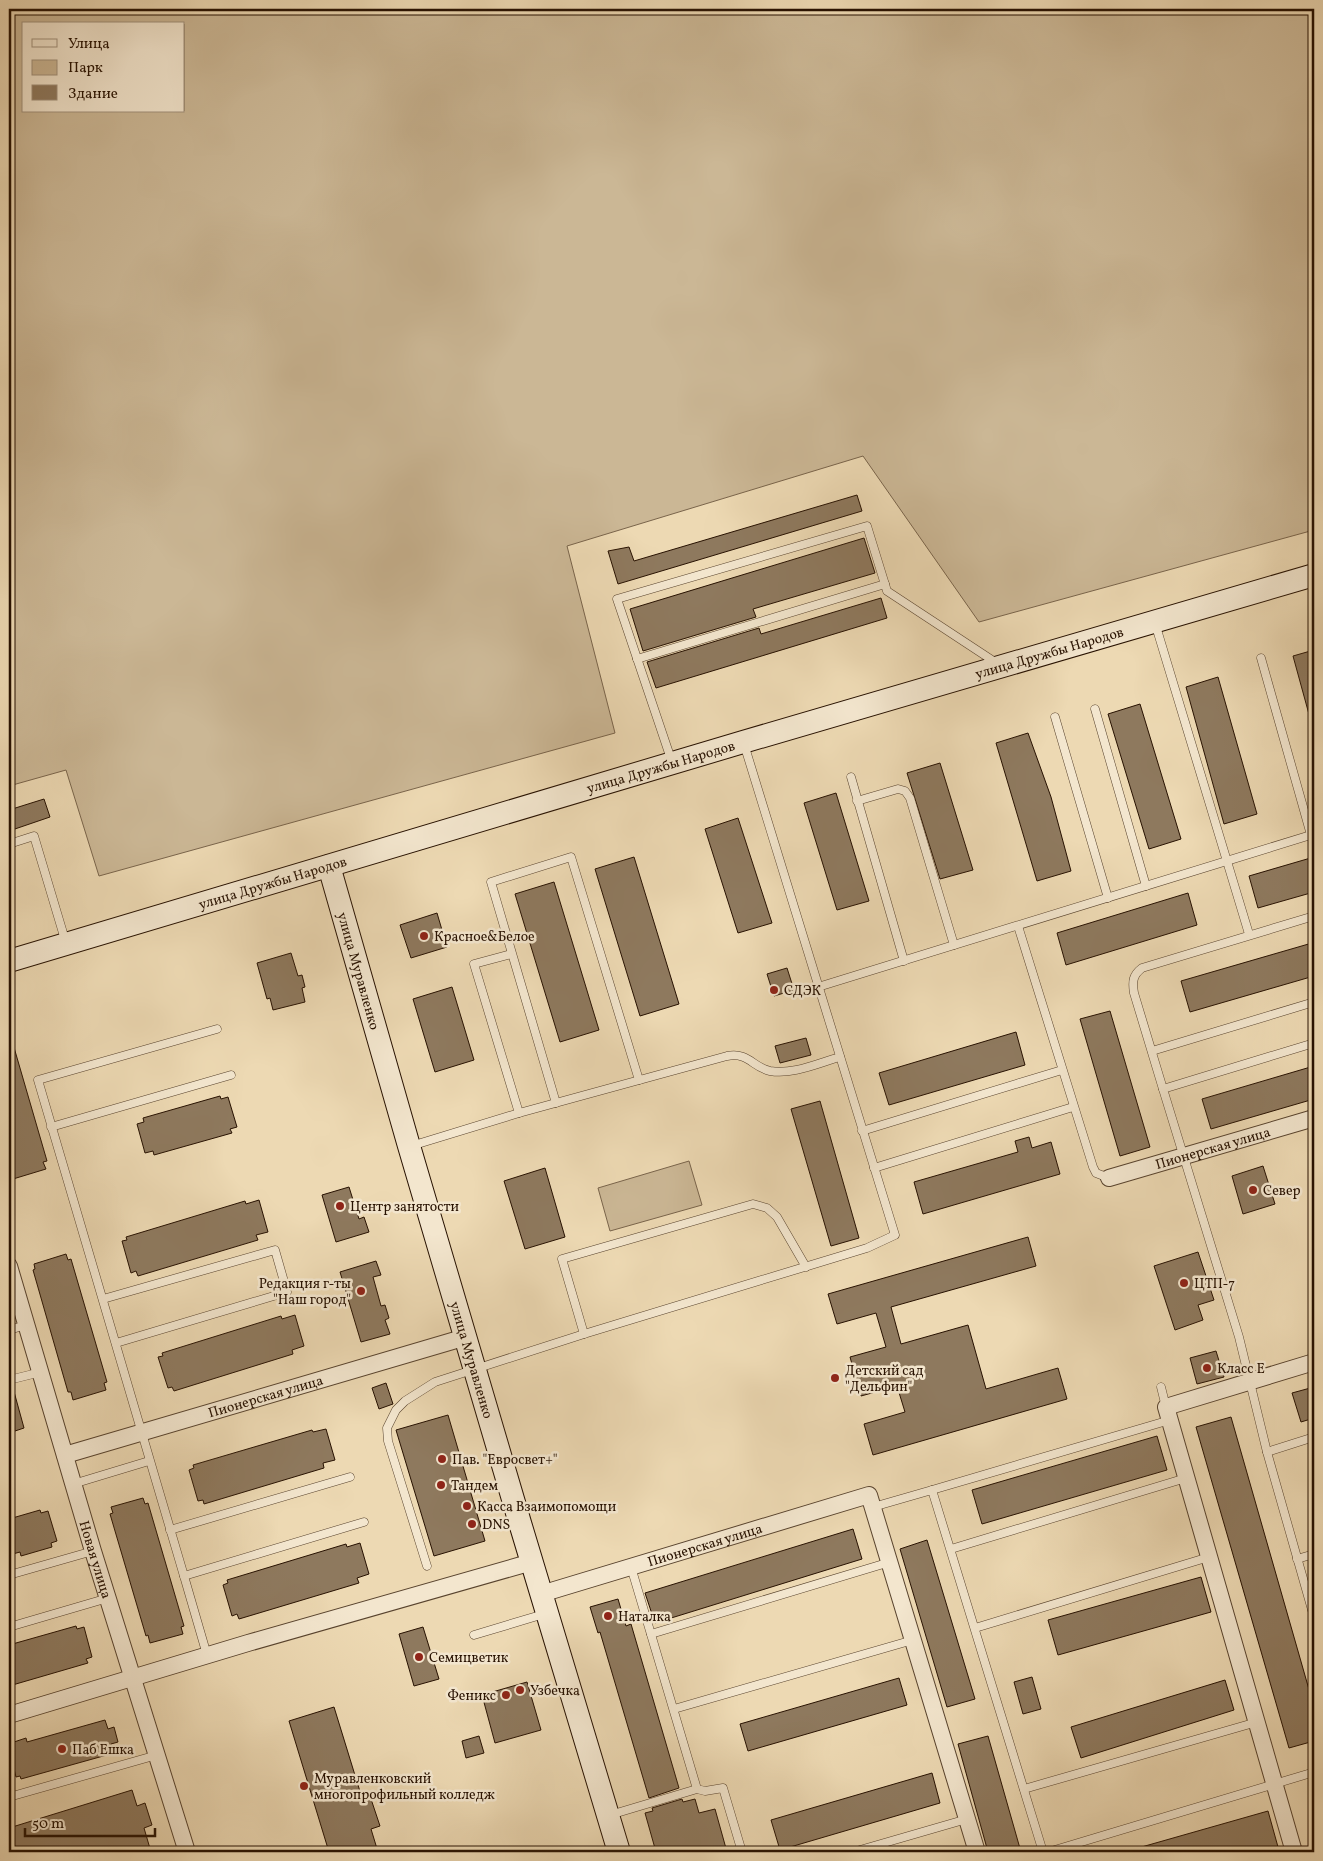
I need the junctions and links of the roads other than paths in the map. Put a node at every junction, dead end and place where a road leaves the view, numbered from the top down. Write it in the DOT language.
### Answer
graph roads {
  1 [pos="1314,575"];
  2 [pos="885,584"];
  3 [pos="1154,622"];
  4 [pos="1261,658"];
  5 [pos="637,659"];
  6 [pos="1002,666"];
  7 [pos="1095,709"];
  8 [pos="1055,717"];
  9 [pos="743,742"];
  10 [pos="673,764"];
  11 [pos="850,778"];
  12 [pos="857,801"];
  13 [pos="1313,835"];
  14 [pos="9,844"];
  15 [pos="1227,861"];
  16 [pos="330,866"];
  17 [pos="1146,886"];
  18 [pos="1108,898"];
  19 [pos="1314,916"];
  20 [pos="1018,926"];
  21 [pos="1250,934"];
  22 [pos="66,944"];
  23 [pos="954,945"];
  24 [pos="512,954"];
  25 [pos="9,961"];
  26 [pos="904,961"];
  27 [pos="818,987"];
  28 [pos="1314,1002"];
  29 [pos="217,1029"];
  30 [pos="1314,1043"];
  31 [pos="1152,1051"];
  32 [pos="840,1057"];
  33 [pos="1062,1070"];
  34 [pos="231,1075"];
  35 [pos="639,1080"];
  36 [pos="1163,1089"];
  37 [pos="556,1103"];
  38 [pos="1073,1107"];
  39 [pos="519,1113"];
  40 [pos="1314,1118"];
  41 [pos="51,1127"];
  42 [pos="862,1131"];
  43 [pos="409,1146"];
  44 [pos="1184,1156"];
  45 [pos="874,1168"];
  46 [pos="1109,1178"];
  47 [pos="9,1266"];
  48 [pos="806,1267"];
  49 [pos="103,1299"];
  50 [pos="26,1325"];
  51 [pos="9,1330"];
  52 [pos="584,1334"];
  53 [pos="466,1337"];
  54 [pos="116,1343"];
  55 [pos="1314,1362"];
  56 [pos="475,1368"];
  57 [pos="41,1372"];
  58 [pos="9,1380"];
  59 [pos="1249,1382"];
  60 [pos="1160,1387"];
  61 [pos="1168,1413"];
  62 [pos="142,1434"];
  63 [pos="1314,1437"];
  64 [pos="1267,1452"];
  65 [pos="65,1455"];
  66 [pos="149,1461"];
  67 [pos="350,1477"];
  68 [pos="1186,1478"];
  69 [pos="73,1484"];
  70 [pos="932,1490"];
  71 [pos="877,1521"];
  72 [pos="364,1522"];
  73 [pos="170,1530"];
  74 [pos="952,1549"];
  75 [pos="93,1551"];
  76 [pos="1314,1554"];
  77 [pos="1209,1557"];
  78 [pos="1297,1559"];
  79 [pos="532,1562"];
  80 [pos="890,1562"];
  81 [pos="426,1566"];
  82 [pos="631,1567"];
  83 [pos="9,1575"];
  84 [pos="184,1576"];
  85 [pos="108,1598"];
  86 [pos="544,1604"];
  87 [pos="1314,1617"];
  88 [pos="9,1627"];
  89 [pos="975,1628"];
  90 [pos="651,1634"];
  91 [pos="474,1635"];
  92 [pos="913,1640"];
  93 [pos="207,1655"];
  94 [pos="132,1678"];
  95 [pos="674,1709"];
  96 [pos="9,1715"];
  97 [pos="1257,1722"];
  98 [pos="158,1755"];
  99 [pos="1314,1769"];
  100 [pos="1274,1784"];
  101 [pos="1024,1788"];
  102 [pos="697,1789"];
  103 [pos="9,1797"];
  104 [pos="608,1815"];
  105 [pos="967,1819"];
  106 [pos="187,1852"];
  107 [pos="619,1852"];
  108 [pos="742,1852"];
  109 [pos="853,1852"];
  110 [pos="977,1852"];
  111 [pos="1043,1852"];
  112 [pos="1048,1852"];
  113 [pos="1294,1852"];
  1 -- 3 [label="street, улица Дружбы Народов"];
  2 -- 5 [label="lane"];
  2 -- 5 [label="lane"];
  2 -- 6 [label="lane"];
  3 -- 6 [label="street, улица Дружбы Народов"];
  3 -- 15 [label="lane"];
  4 -- 13 [label="lane"];
  5 -- 10 [label="lane"];
  6 -- 9 [label="street, улица Дружбы Народов"];
  7 -- 17 [label="lane"];
  8 -- 18 [label="lane"];
  9 -- 10 [label="street, улица Дружбы Народов"];
  9 -- 27 [label="lane"];
  10 -- 16 [label="street, улица Дружбы Народов"];
  11 -- 12 [label="lane"];
  12 -- 23 [label="lane"];
  12 -- 26 [label="lane"];
  13 -- 15 [label="lane"];
  14 -- 22 [label="lane"];
  15 -- 17 [label="lane"];
  15 -- 21 [label="lane"];
  16 -- 22 [label="street, улица Дружбы Народов"];
  16 -- 43 [label="street, улица Муравленко"];
  17 -- 18 [label="lane"];
  18 -- 20 [label="lane"];
  19 -- 21 [label="lane"];
  20 -- 23 [label="lane"];
  20 -- 33 [label="lane"];
  21 -- 31 [label="lane"];
  22 -- 25 [label="street, улица Дружбы Народов"];
  23 -- 26 [label="lane"];
  24 -- 35 [label="lane"];
  24 -- 37 [label="lane"];
  24 -- 39 [label="lane"];
  26 -- 27 [label="lane"];
  27 -- 32 [label="lane"];
  28 -- 31 [label="lane"];
  29 -- 41 [label="lane"];
  30 -- 36 [label="lane"];
  31 -- 36 [label="lane"];
  32 -- 35 [label="lane"];
  32 -- 42 [label="lane"];
  33 -- 38 [label="lane"];
  33 -- 42 [label="lane"];
  34 -- 41 [label="lane"];
  35 -- 37 [label="lane"];
  36 -- 44 [label="lane"];
  37 -- 39 [label="lane"];
  38 -- 45 [label="lane"];
  38 -- 46 [label="lane"];
  39 -- 43 [label="lane"];
  40 -- 44 [label="street, Пионерская улица"];
  41 -- 49 [label="lane"];
  42 -- 45 [label="lane"];
  43 -- 53 [label="street, улица Муравленко"];
  44 -- 46 [label="street, Пионерская улица"];
  44 -- 59 [label="lane"];
  45 -- 48 [label="lane"];
  47 -- 50 [label="street, Новая улица"];
  48 -- 52 [label="lane"];
  48 -- 52 [label="lane"];
  49 -- 54 [label="lane"];
  49 -- 54 [label="lane"];
  50 -- 51 [label="lane"];
  50 -- 57 [label="street, Новая улица"];
  52 -- 56 [label="lane"];
  53 -- 56 [label="street, улица Муравленко"];
  53 -- 62 [label="street, Пионерская улица"];
  54 -- 62 [label="lane"];
  55 -- 59 [label="street"];
  56 -- 79 [label="street, улица Муравленко"];
  56 -- 81 [label="lane"];
  57 -- 58 [label="lane"];
  57 -- 65 [label="street, Новая улица"];
  59 -- 61 [label="street"];
  59 -- 64 [label="lane"];
  60 -- 61 [label="lane"];
  61 -- 68 [label="street"];
  61 -- 70 [label="lane"];
  62 -- 65 [label="street, Пионерская улица"];
  62 -- 66 [label="lane"];
  63 -- 64 [label="lane"];
  64 -- 78 [label="lane"];
  65 -- 69 [label="street, Новая улица"];
  66 -- 69 [label="lane"];
  66 -- 73 [label="lane"];
  67 -- 73 [label="lane"];
  68 -- 74 [label="lane"];
  68 -- 77 [label="street"];
  69 -- 75 [label="street, Новая улица"];
  70 -- 71 [label="lane"];
  70 -- 74 [label="lane"];
  71 -- 80 [label="street"];
  71 -- 82 [label="street, Пионерская улица"];
  72 -- 84 [label="lane"];
  73 -- 84 [label="lane"];
  74 -- 89 [label="lane"];
  75 -- 83 [label="lane"];
  75 -- 85 [label="street, Новая улица"];
  76 -- 78 [label="lane"];
  77 -- 89 [label="lane"];
  77 -- 97 [label="street"];
  78 -- 87 [label="lane"];
  79 -- 86 [label="street, улица Муравленко"];
  79 -- 93 [label="street"];
  80 -- 90 [label="lane"];
  80 -- 92 [label="street"];
  82 -- 86 [label="street, Пионерская улица"];
  82 -- 90 [label="lane"];
  84 -- 93 [label="lane"];
  85 -- 88 [label="lane"];
  85 -- 94 [label="street, Новая улица"];
  86 -- 91 [label="lane"];
  86 -- 104 [label="street, улица Муравленко"];
  89 -- 101 [label="lane"];
  90 -- 95 [label="lane"];
  92 -- 95 [label="lane"];
  92 -- 105 [label="street"];
  93 -- 94 [label="street"];
  94 -- 96 [label="street"];
  94 -- 98 [label="street, Новая улица"];
  95 -- 102 [label="lane"];
  97 -- 100 [label="street"];
  97 -- 101 [label="lane"];
  98 -- 103 [label="lane"];
  98 -- 106 [label="street, Новая улица"];
  99 -- 100 [label="lane"];
  100 -- 112 [label="lane"];
  100 -- 113 [label="street"];
  101 -- 111 [label="lane"];
  102 -- 104 [label="lane"];
  102 -- 108 [label="lane"];
  104 -- 107 [label="street, улица Муравленко"];
  105 -- 109 [label="lane"];
  105 -- 110 [label="street"];
}
